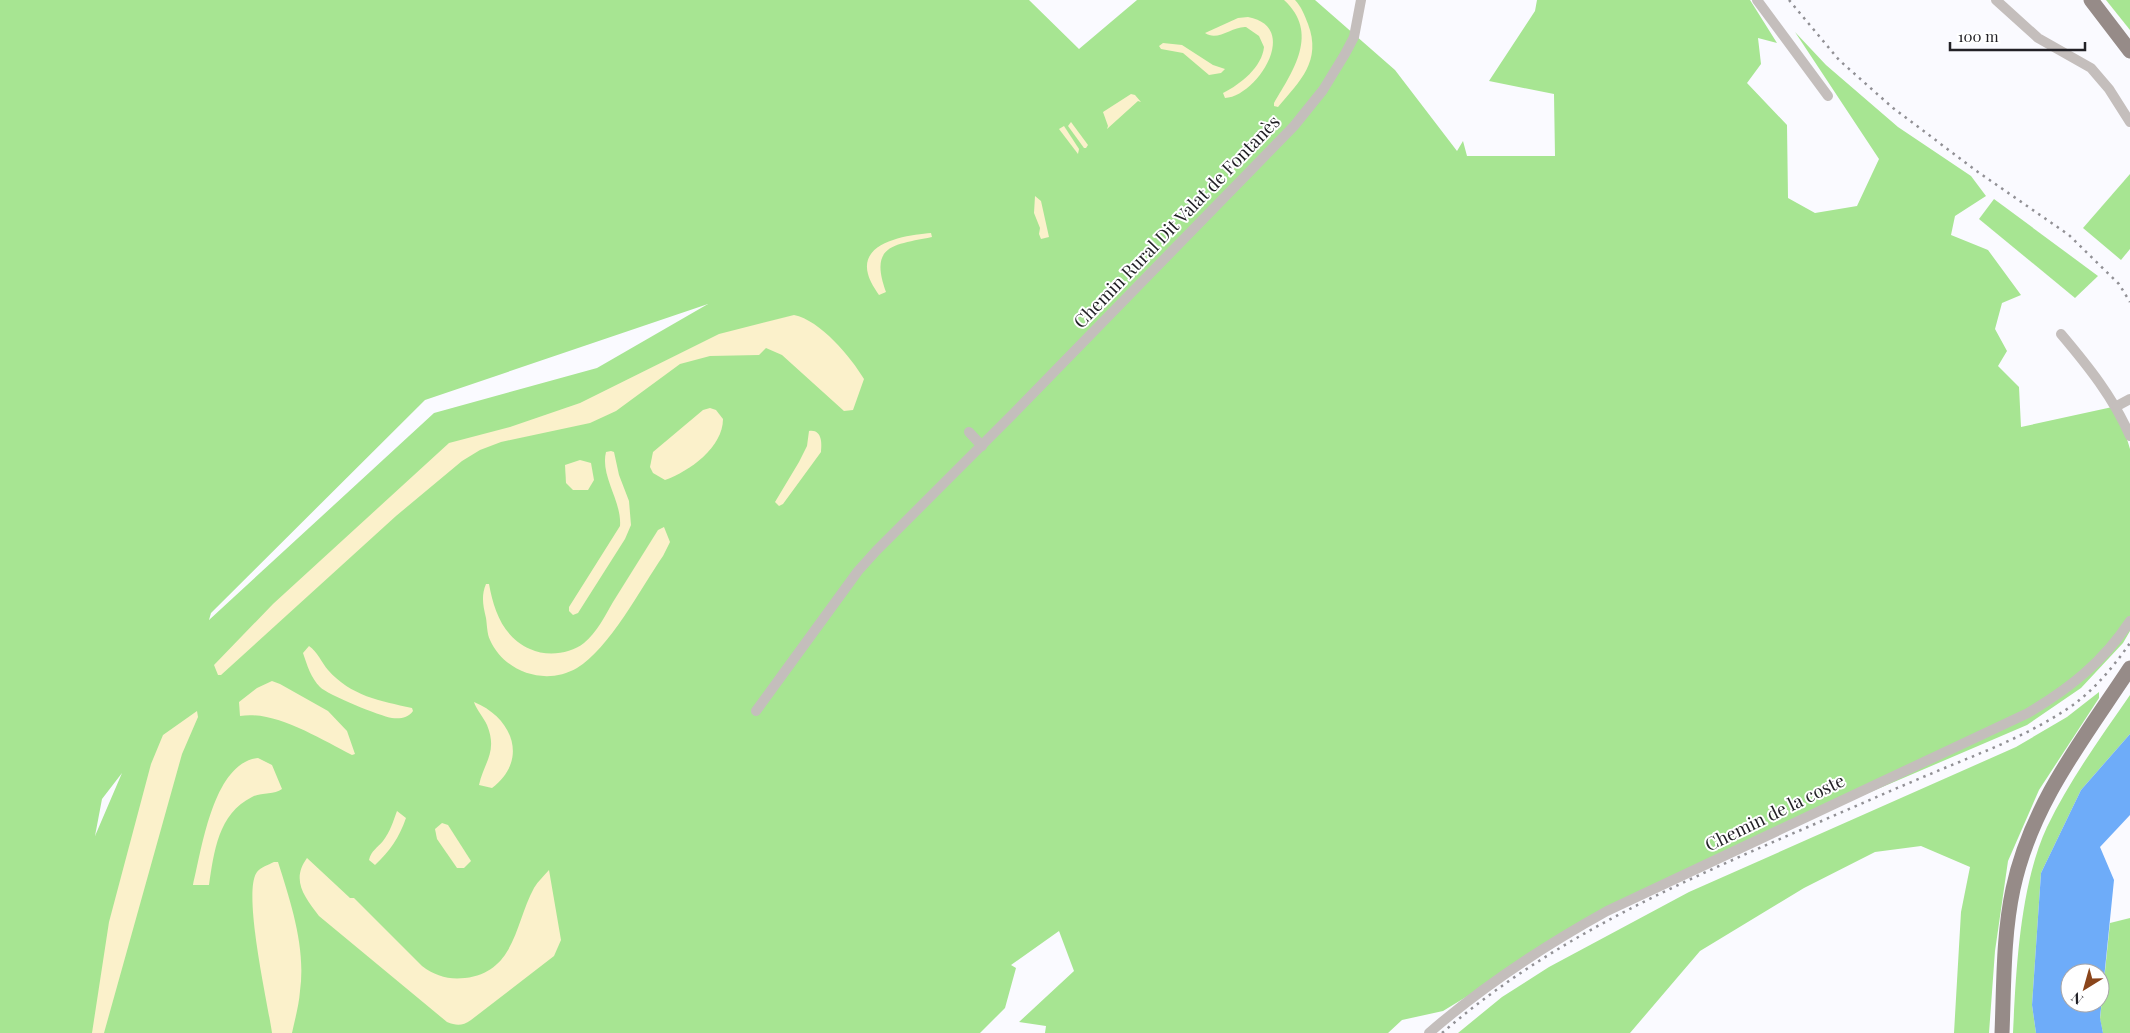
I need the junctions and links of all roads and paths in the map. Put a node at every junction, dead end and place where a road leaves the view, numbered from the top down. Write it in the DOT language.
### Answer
graph roads {
  1 [pos="1361,0"];
  2 [pos="1757,0"];
  3 [pos="1996,0"];
  4 [pos="2091,0"];
  5 [pos="2130,51"];
  6 [pos="1828,96"];
  7 [pos="2130,122"];
  8 [pos="2061,334"];
  9 [pos="2130,399"];
  10 [pos="2117,406"];
  11 [pos="969,432"];
  12 [pos="2130,436"];
  13 [pos="982,446"];
  14 [pos="2130,621"];
  15 [pos="2130,668"];
  16 [pos="756,711"];
  17 [pos="1429,1033"];
  18 [pos="2002,1033"];
  1 -- 13 [label="street, Chemin Rural Dit Valat de Fontanès"];
  2 -- 6 [label="street"];
  3 -- 7 [label="street"];
  4 -- 5 [label="main road"];
  8 -- 10 [label="street"];
  9 -- 10 [label="street"];
  10 -- 12 [label="street"];
  11 -- 13 [label="street"];
  13 -- 16 [label="street, Chemin Rural Dit Valat de Fontanès"];
  14 -- 17 [label="street, Chemin de la coste"];
  15 -- 18 [label="main road"];
}
